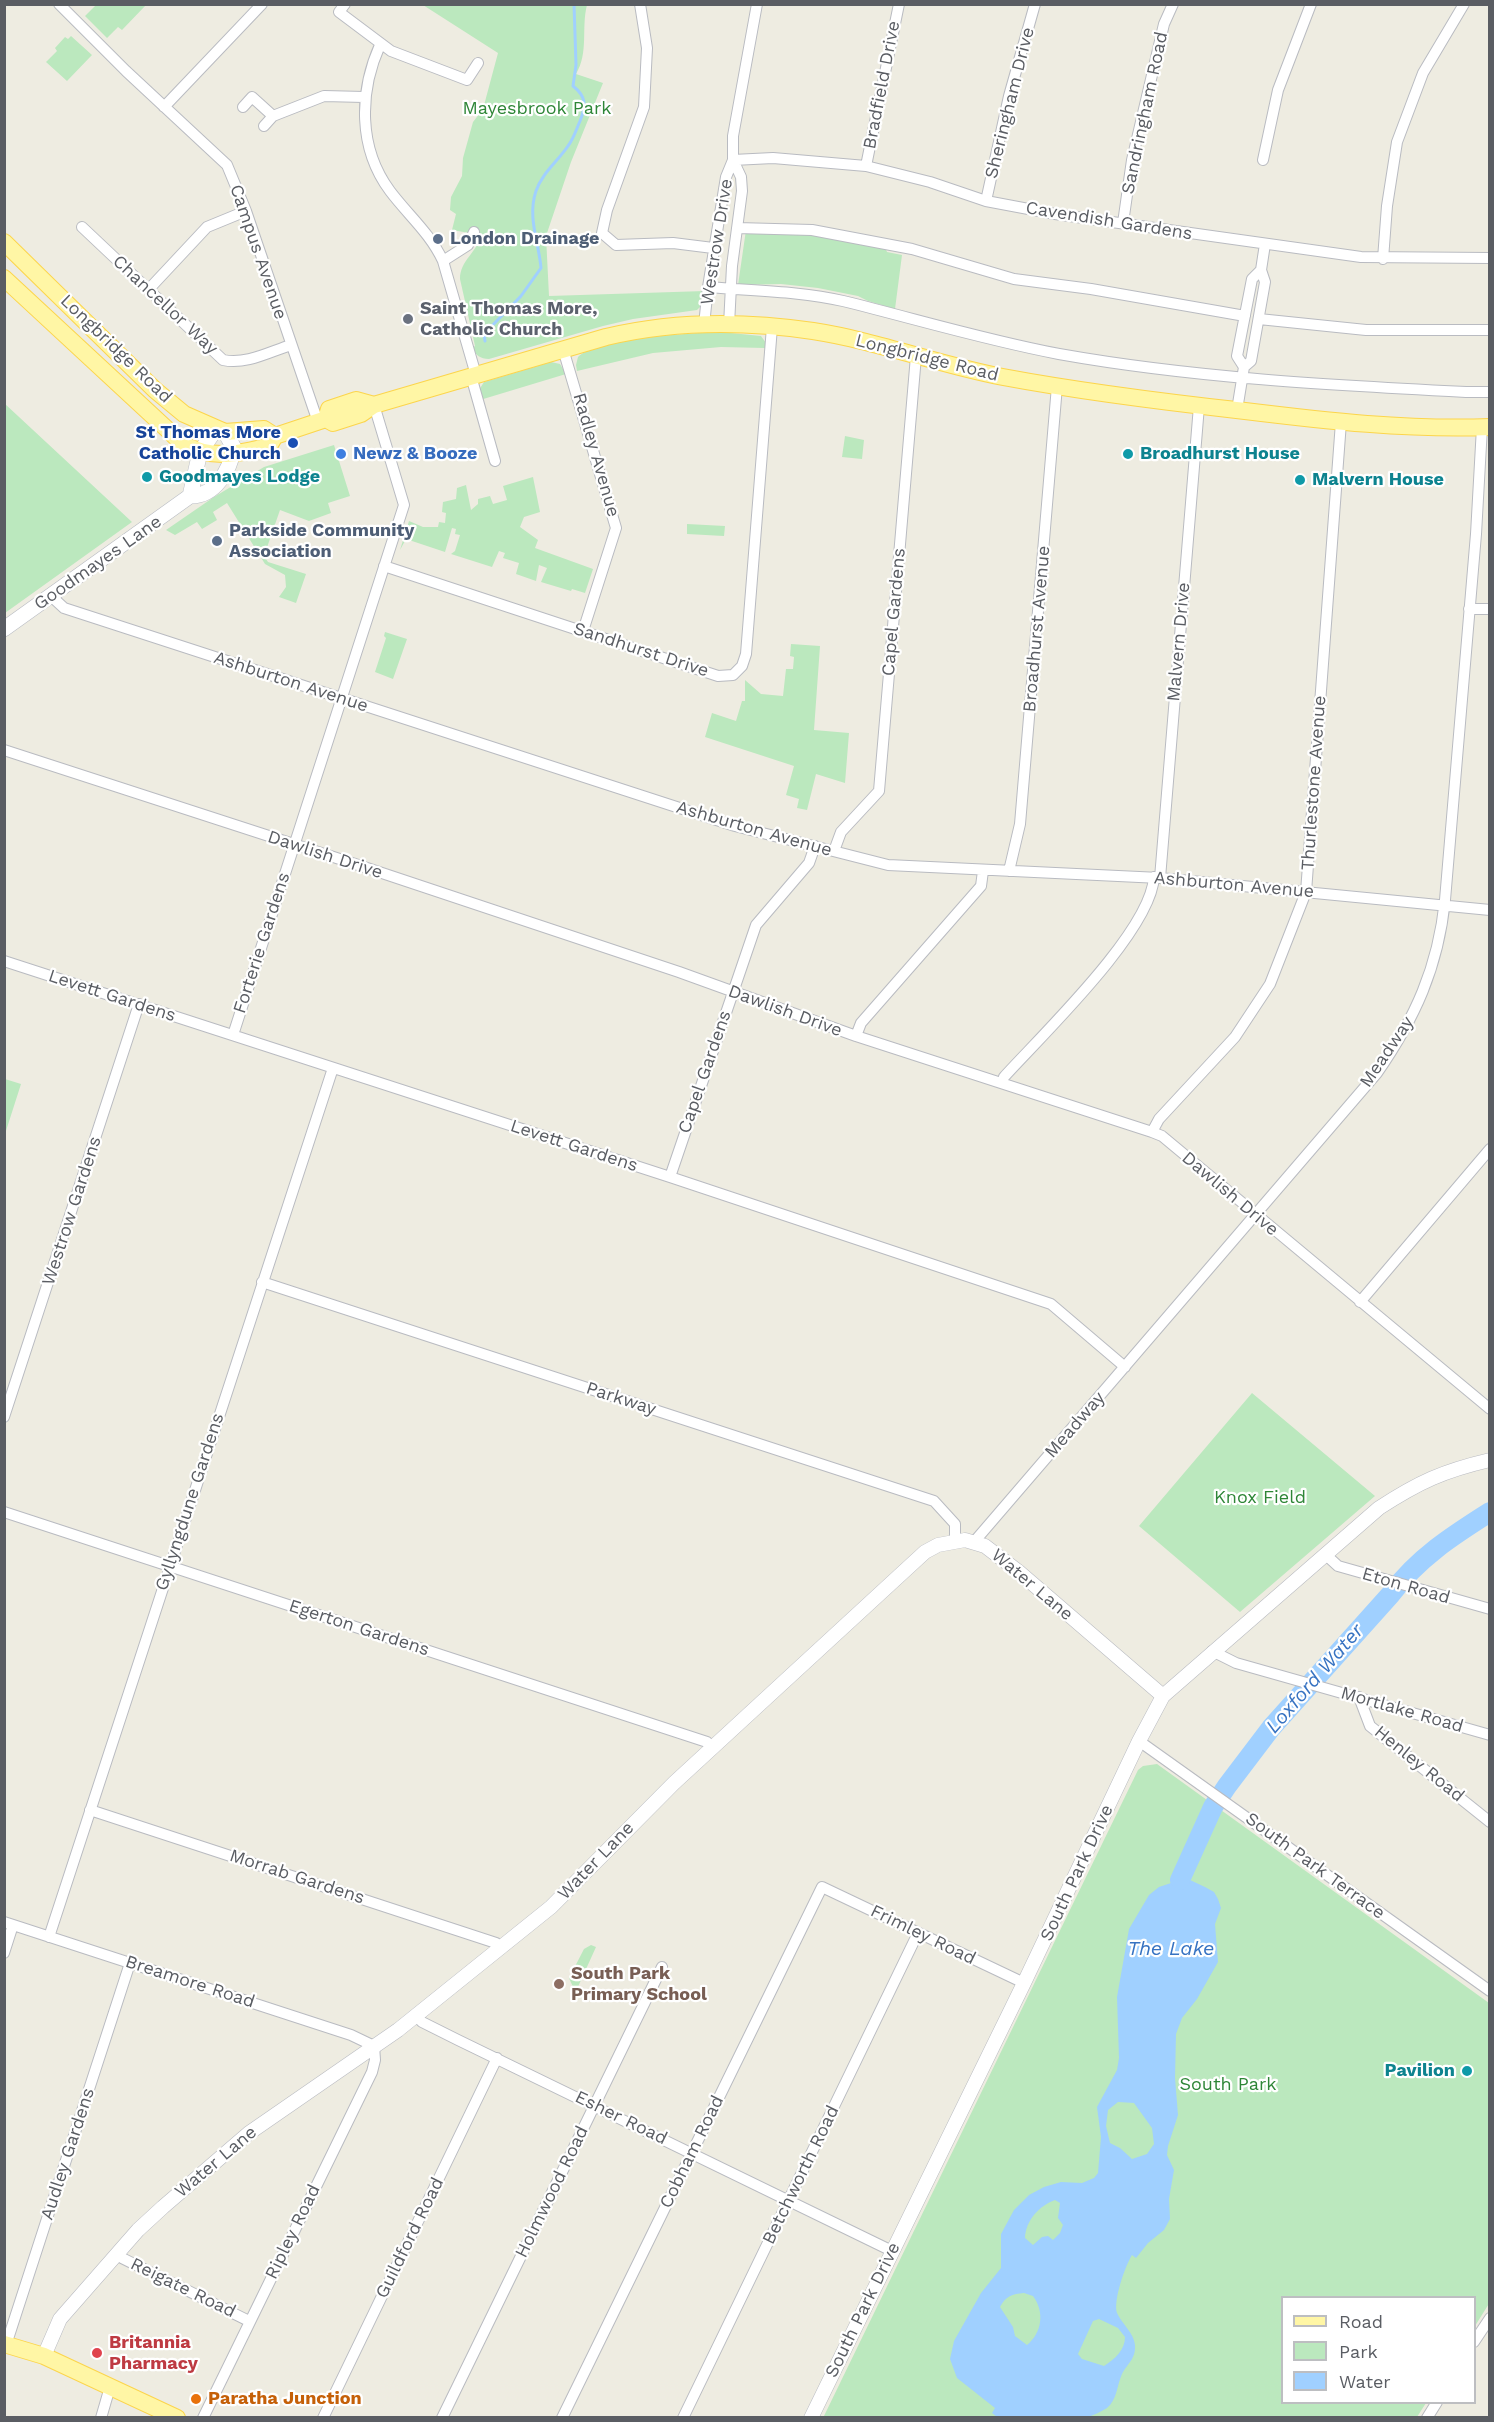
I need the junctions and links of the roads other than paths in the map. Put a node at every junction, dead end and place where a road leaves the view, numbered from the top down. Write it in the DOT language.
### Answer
graph roads {
  1 [pos="59,4"];
  2 [pos="262,4"];
  3 [pos="345,4"];
  4 [pos="640,4"];
  5 [pos="757,4"];
  6 [pos="899,4"];
  7 [pos="1035,4"];
  8 [pos="1173,4"];
  9 [pos="1311,4"];
  10 [pos="1464,4"];
  11 [pos="380,45"];
  12 [pos="478,63"];
  13 [pos="364,97"];
  14 [pos="164,107"];
  15 [pos="243,107"];
  16 [pos="273,116"];
  17 [pos="264,126"];
  18 [pos="733,160"];
  19 [pos="1263,160"];
  20 [pos="866,166"];
  21 [pos="986,201"];
  22 [pos="246,211"];
  23 [pos="1123,223"];
  24 [pos="82,227"];
  25 [pos="737,228"];
  26 [pos="474,232"];
  27 [pos="4,242"];
  28 [pos="1265,244"];
  29 [pos="713,248"];
  30 [pos="1383,258"];
  31 [pos="1490,258"];
  32 [pos="443,261"];
  33 [pos="1261,270"];
  34 [pos="4,278"];
  35 [pos="708,287"];
  36 [pos="149,289"];
  37 [pos="730,289"];
  38 [pos="78,313"];
  39 [pos="1245,316"];
  40 [pos="1259,319"];
  41 [pos="704,325"];
  42 [pos="729,325"];
  43 [pos="772,327"];
  44 [pos="1490,330"];
  45 [pos="62,331"];
  46 [pos="291,345"];
  47 [pos="563,349"];
  48 [pos="916,356"];
  49 [pos="1243,373"];
  50 [pos="473,376"];
  51 [pos="1057,386"];
  52 [pos="1490,392"];
  53 [pos="374,405"];
  54 [pos="1199,406"];
  55 [pos="1237,410"];
  56 [pos="322,420"];
  57 [pos="1341,423"];
  58 [pos="1486,427"];
  59 [pos="221,430"];
  60 [pos="274,436"];
  61 [pos="200,452"];
  62 [pos="233,454"];
  63 [pos="495,461"];
  64 [pos="190,496"];
  65 [pos="384,566"];
  66 [pos="51,596"];
  67 [pos="1469,609"];
  68 [pos="1490,609"];
  69 [pos="4,629"];
  70 [pos="583,631"];
  71 [pos="340,699"];
  72 [pos="4,750"];
  73 [pos="294,845"];
  74 [pos="815,846"];
  75 [pos="834,851"];
  76 [pos="983,870"];
  77 [pos="1009,871"];
  78 [pos="1157,878"];
  79 [pos="1306,892"];
  80 [pos="1445,905"];
  81 [pos="1490,910"];
  82 [pos="4,961"];
  83 [pos="732,992"];
  84 [pos="139,1004"];
  85 [pos="233,1035"];
  86 [pos="856,1036"];
  87 [pos="333,1068"];
  88 [pos="1002,1083"];
  89 [pos="1152,1132"];
  90 [pos="1490,1149"];
  91 [pos="670,1177"];
  92 [pos="1255,1215"];
  93 [pos="262,1282"];
  94 [pos="1360,1302"];
  95 [pos="1125,1366"];
  96 [pos="1490,1409"];
  97 [pos="4,1417"];
  98 [pos="1490,1460"];
  99 [pos="4,1512"];
  100 [pos="955,1541"];
  101 [pos="975,1542"];
  102 [pos="1326,1555"];
  103 [pos="169,1566"];
  104 [pos="1490,1609"];
  105 [pos="1212,1651"];
  106 [pos="1163,1696"];
  107 [pos="1359,1697"];
  108 [pos="1490,1736"];
  109 [pos="1139,1741"];
  110 [pos="712,1748"];
  111 [pos="90,1810"];
  112 [pos="1490,1821"];
  113 [pos="822,1887"];
  114 [pos="9,1924"];
  115 [pos="918,1933"];
  116 [pos="49,1937"];
  117 [pos="501,1948"];
  118 [pos="4,1953"];
  119 [pos="130,1963"];
  120 [pos="662,1967"];
  121 [pos="1024,1983"];
  122 [pos="1490,1991"];
  123 [pos="416,2016"];
  124 [pos="374,2046"];
  125 [pos="497,2058"];
  126 [pos="594,2105"];
  127 [pos="692,2153"];
  128 [pos="789,2201"];
  129 [pos="892,2251"];
  130 [pos="118,2254"];
  131 [pos="249,2321"];
  132 [pos="1488,2325"];
  133 [pos="1476,2340"];
  134 [pos="5,2347"];
  135 [pos="44,2356"];
  136 [pos="110,2387"];
  137 [pos="1436,2404"];
  138 [pos="101,2418"];
  139 [pos="177,2418"];
  140 [pos="203,2418"];
  141 [pos="323,2418"];
  142 [pos="442,2418"];
  143 [pos="562,2418"];
  144 [pos="683,2418"];
  145 [pos="811,2418"];
  146 [pos="1427,2418"];
  1 -- 14 [label="street, Campus Avenue"];
  2 -- 14 [label="street"];
  3 -- 11 [label="street"];
  4 -- 29 [label="street"];
  5 -- 18 [label="street, Westrow Drive"];
  6 -- 20 [label="street, Bradfield Drive"];
  7 -- 21 [label="street, Sheringham Drive"];
  8 -- 23 [label="street, Sandringham Road"];
  9 -- 19 [label="street"];
  10 -- 30 [label="street"];
  11 -- 12 [label="street"];
  11 -- 13 [label="street"];
  13 -- 16 [label="street"];
  13 -- 32 [label="street"];
  14 -- 22 [label="street, Campus Avenue"];
  15 -- 16 [label="street"];
  16 -- 17 [label="street"];
  18 -- 20 [label="street, Cavendish Gardens"];
  18 -- 25 [label="street, Westrow Drive"];
  18 -- 29 [label="street, Westrow Drive"];
  20 -- 21 [label="street, Cavendish Gardens"];
  21 -- 23 [label="street, Cavendish Gardens"];
  22 -- 36 [label="street"];
  22 -- 46 [label="street, Campus Avenue"];
  23 -- 28 [label="street, Cavendish Gardens"];
  24 -- 36 [label="street, Chancellor Way"];
  25 -- 37 [label="street, Westrow Drive"];
  25 -- 39 [label="street"];
  26 -- 32 [label="street"];
  27 -- 38 [label="main road, Longbridge Road"];
  28 -- 30 [label="street, Cavendish Gardens"];
  28 -- 33 [label="street"];
  29 -- 35 [label="street, Westrow Drive"];
  30 -- 31 [label="street, Cavendish Gardens"];
  32 -- 50 [label="street"];
  33 -- 39 [label="street"];
  33 -- 40 [label="street"];
  34 -- 45 [label="main road, Longbridge Road"];
  35 -- 37 [label="street"];
  35 -- 41 [label="street, Westrow Drive"];
  36 -- 46 [label="street, Chancellor Way"];
  37 -- 42 [label="street, Westrow Drive"];
  37 -- 49 [label="street"];
  38 -- 45 [label="main road"];
  38 -- 59 [label="main road, Longbridge Road"];
  39 -- 49 [label="street"];
  40 -- 44 [label="street"];
  40 -- 49 [label="street"];
  41 -- 42 [label="main road, Longbridge Road"];
  41 -- 47 [label="main road, Longbridge Road"];
  42 -- 43 [label="main road, Longbridge Road"];
  43 -- 48 [label="main road, Longbridge Road"];
  43 -- 70 [label="street, Sandhurst Drive"];
  45 -- 61 [label="main road, Longbridge Road"];
  46 -- 56 [label="street, Campus Avenue"];
  47 -- 50 [label="main road, Longbridge Road"];
  47 -- 70 [label="street, Radley Avenue"];
  48 -- 51 [label="main road, Longbridge Road"];
  48 -- 75 [label="street, Capel Gardens"];
  49 -- 52 [label="street"];
  49 -- 55 [label="street"];
  50 -- 53 [label="main road, Longbridge Road"];
  50 -- 63 [label="street"];
  51 -- 54 [label="main road, Longbridge Road"];
  51 -- 77 [label="street, Broadhurst Avenue"];
  53 -- 56 [label="main road, Longbridge Road"];
  53 -- 65 [label="street, Forterie Gardens"];
  54 -- 55 [label="main road, Longbridge Road"];
  54 -- 78 [label="street, Malvern Drive"];
  55 -- 57 [label="main road, Longbridge Road"];
  56 -- 60 [label="main road, Longbridge Road"];
  57 -- 58 [label="main road, Longbridge Road"];
  57 -- 79 [label="street, Thurlestone Avenue"];
  58 -- 67 [label="street, Meadway"];
  59 -- 60 [label="main road, Longbridge Road"];
  59 -- 61 [label="main road"];
  59 -- 62 [label="main road"];
  60 -- 62 [label="main road, Longbridge Road"];
  61 -- 62 [label="main road, Longbridge Road"];
  61 -- 64 [label="main road"];
  62 -- 64 [label="main road, Goodmayes Lane"];
  64 -- 66 [label="main road, Goodmayes Lane"];
  65 -- 70 [label="street, Sandhurst Drive"];
  65 -- 71 [label="street, Forterie Gardens"];
  66 -- 69 [label="main road, Goodmayes Lane"];
  66 -- 71 [label="street, Ashburton Avenue"];
  67 -- 68 [label="street"];
  67 -- 80 [label="street, Meadway"];
  71 -- 73 [label="street, Forterie Gardens"];
  71 -- 74 [label="street, Ashburton Avenue"];
  72 -- 73 [label="street, Dawlish Drive"];
  73 -- 83 [label="street, Dawlish Drive"];
  73 -- 85 [label="street, Forterie Gardens"];
  74 -- 75 [label="street, Ashburton Avenue"];
  74 -- 83 [label="street, Capel Gardens"];
  75 -- 76 [label="street, Ashburton Avenue"];
  76 -- 77 [label="street, Ashburton Avenue"];
  76 -- 86 [label="street"];
  77 -- 78 [label="street, Ashburton Avenue"];
  78 -- 79 [label="street, Ashburton Avenue"];
  78 -- 88 [label="street, Malvern Drive"];
  79 -- 80 [label="street, Ashburton Avenue"];
  79 -- 89 [label="street, Thurlestone Avenue"];
  80 -- 81 [label="street, Ashburton Avenue"];
  80 -- 92 [label="street, Meadway"];
  82 -- 84 [label="street, Levett Gardens"];
  83 -- 86 [label="street, Dawlish Drive"];
  83 -- 91 [label="street, Capel Gardens"];
  84 -- 85 [label="street, Levett Gardens"];
  84 -- 97 [label="street, Westrow Gardens"];
  85 -- 87 [label="street, Levett Gardens"];
  86 -- 88 [label="street, Dawlish Drive"];
  87 -- 91 [label="street, Levett Gardens"];
  87 -- 93 [label="street, Gyllyngdune Gardens"];
  88 -- 89 [label="street, Dawlish Drive"];
  89 -- 92 [label="street, Dawlish Drive"];
  90 -- 94 [label="street"];
  91 -- 95 [label="street, Levett Gardens"];
  92 -- 94 [label="street, Dawlish Drive"];
  92 -- 95 [label="street, Meadway"];
  93 -- 100 [label="street, Parkway"];
  93 -- 103 [label="street, Gyllyngdune Gardens"];
  94 -- 96 [label="street, Dawlish Drive"];
  95 -- 101 [label="street, Meadway"];
  98 -- 102 [label="street, South Park Drive"];
  99 -- 103 [label="street, Egerton Gardens"];
  100 -- 101 [label="street, Water Lane"];
  100 -- 110 [label="street, Water Lane"];
  101 -- 106 [label="street, Water Lane"];
  102 -- 104 [label="street, Eton Road"];
  102 -- 105 [label="street, South Park Drive"];
  103 -- 110 [label="street, Egerton Gardens"];
  103 -- 111 [label="street, Gyllyngdune Gardens"];
  105 -- 106 [label="street, South Park Drive"];
  105 -- 107 [label="street, Mortlake Road"];
  106 -- 109 [label="street, South Park Drive"];
  107 -- 108 [label="street, Mortlake Road"];
  107 -- 112 [label="street, Henley Road"];
  109 -- 121 [label="street, South Park Drive"];
  109 -- 122 [label="street, South Park Terrace"];
  110 -- 117 [label="street, Water Lane"];
  111 -- 116 [label="street, Gyllyngdune Gardens"];
  111 -- 117 [label="street, Morrab Gardens"];
  113 -- 115 [label="street, Frimley Road"];
  113 -- 127 [label="street, Cobham Road"];
  114 -- 116 [label="street, Breamore Road"];
  114 -- 118 [label="street"];
  115 -- 121 [label="street, Frimley Road"];
  115 -- 128 [label="street, Betchworth Road"];
  116 -- 119 [label="street, Breamore Road"];
  117 -- 123 [label="street, Water Lane"];
  119 -- 124 [label="street, Breamore Road"];
  119 -- 134 [label="street, Audley Gardens"];
  120 -- 126 [label="street, Holmwood Road"];
  121 -- 129 [label="street, South Park Drive"];
  123 -- 124 [label="street, Water Lane"];
  123 -- 125 [label="street, Esher Road"];
  124 -- 130 [label="street, Water Lane"];
  124 -- 131 [label="street, Ripley Road"];
  125 -- 126 [label="street, Esher Road"];
  125 -- 141 [label="street, Guildford Road"];
  126 -- 127 [label="street, Esher Road"];
  126 -- 142 [label="street, Holmwood Road"];
  127 -- 128 [label="street, Esher Road"];
  127 -- 143 [label="street, Cobham Road"];
  128 -- 129 [label="street, Esher Road"];
  128 -- 144 [label="street, Betchworth Road"];
  129 -- 145 [label="street, South Park Drive"];
  130 -- 131 [label="street, Reigate Road"];
  130 -- 135 [label="street, Water Lane"];
  131 -- 140 [label="street, Ripley Road"];
  132 -- 133 [label="street"];
  134 -- 135 [label="main road"];
  135 -- 136 [label="main road"];
  136 -- 138 [label="street"];
  136 -- 139 [label="main road"];
  137 -- 146 [label="street"];
}
